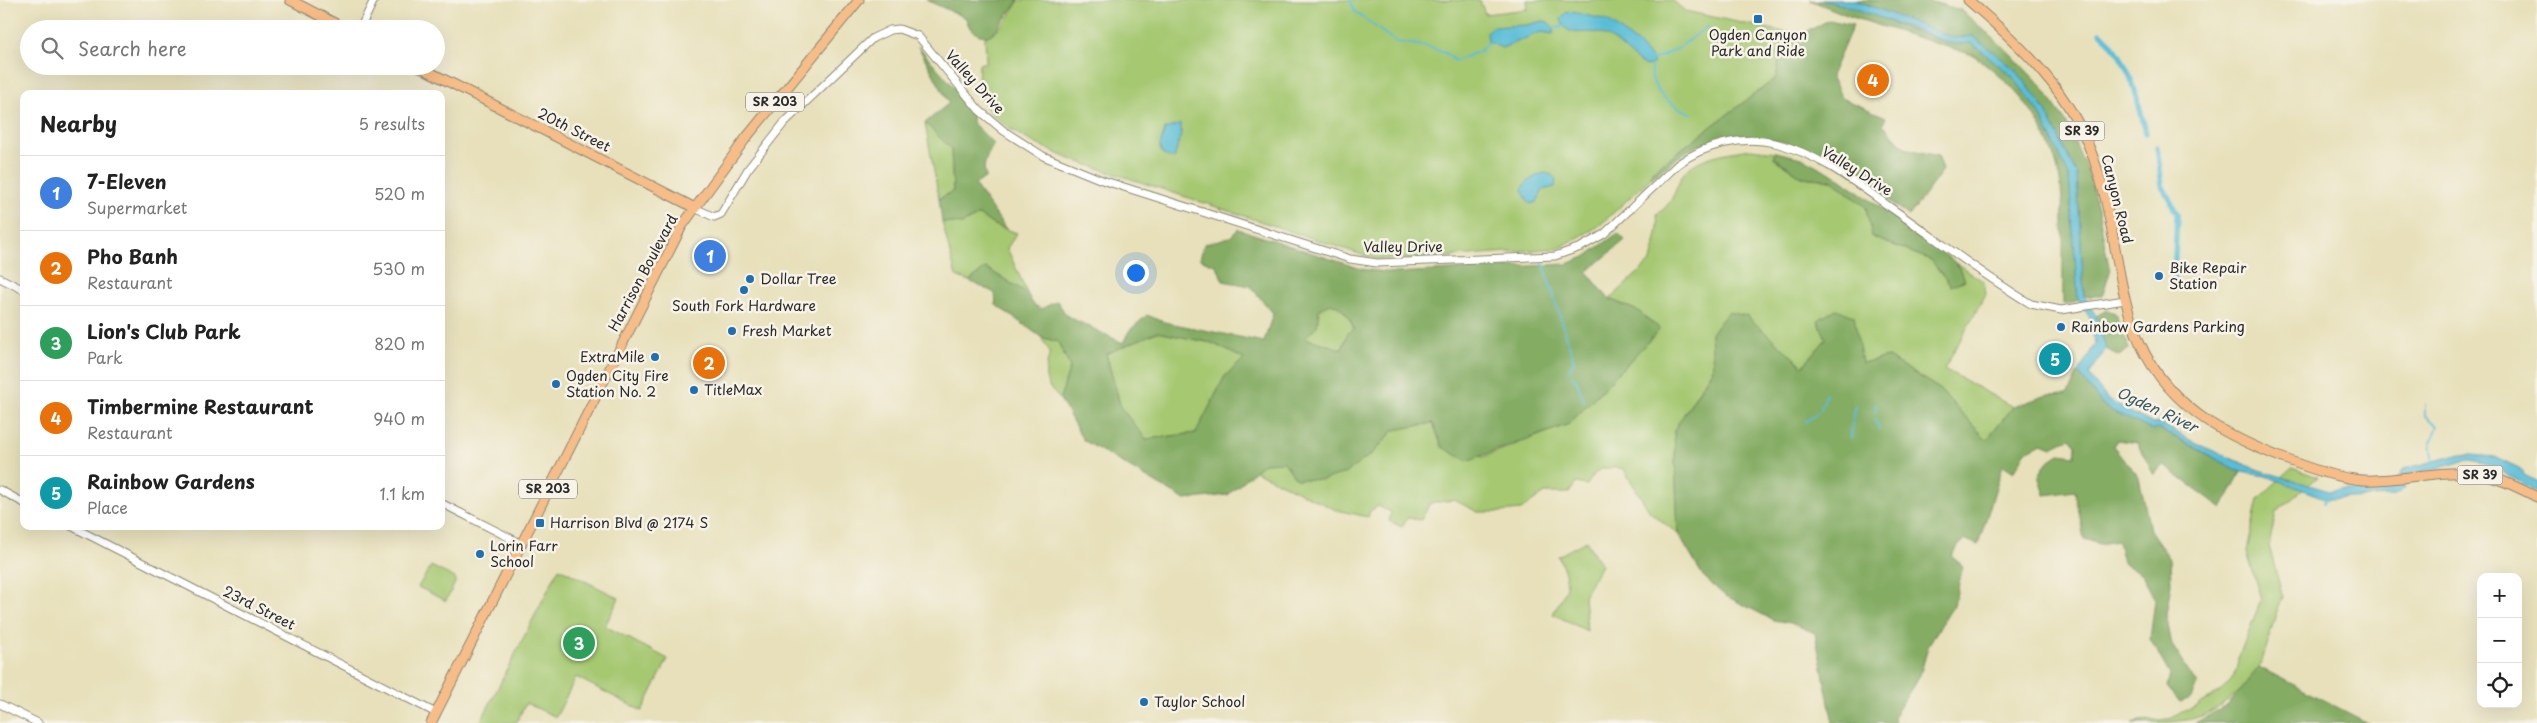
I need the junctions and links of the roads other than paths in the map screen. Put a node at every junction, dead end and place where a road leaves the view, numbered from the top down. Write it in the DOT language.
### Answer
graph roads {
  1 [pos="290,0"];
  2 [pos="374,0"];
  3 [pos="859,0"];
  4 [pos="1968,0"];
  5 [pos="329,20"];
  6 [pos="364,20"];
  7 [pos="436,75"];
  8 [pos="695,208"];
  9 [pos="718,217"];
  10 [pos="0,278"];
  11 [pos="20,288"];
  12 [pos="2125,300"];
  13 [pos="0,490"];
  14 [pos="2537,497"];
  15 [pos="20,501"];
  16 [pos="445,505"];
  17 [pos="78,530"];
  18 [pos="522,544"];
  19 [pos="0,704"];
  20 [pos="436,713"];
  21 [pos="38,723"];
  22 [pos="430,723"];
  1 -- 5 [label="main road"];
  2 -- 6 [label="street"];
  3 -- 8 [label="main road, Harrison Boulevard / SR 203"];
  4 -- 12 [label="main road, Canyon Road / SR 39"];
  7 -- 8 [label="main road, 20th Street"];
  8 -- 9 [label="street, 20th Street"];
  8 -- 18 [label="main road, Harrison Boulevard / SR 203"];
  9 -- 12 [label="street, Valley Drive"];
  10 -- 11 [label="street"];
  12 -- 14 [label="main road, SR 39"];
  13 -- 15 [label="street"];
  16 -- 18 [label="street"];
  17 -- 20 [label="street, 23rd Street"];
  18 -- 20 [label="main road, Harrison Boulevard / SR 203"];
  19 -- 21 [label="street"];
  20 -- 22 [label="main road, Harrison Boulevard / SR 203"];
}
